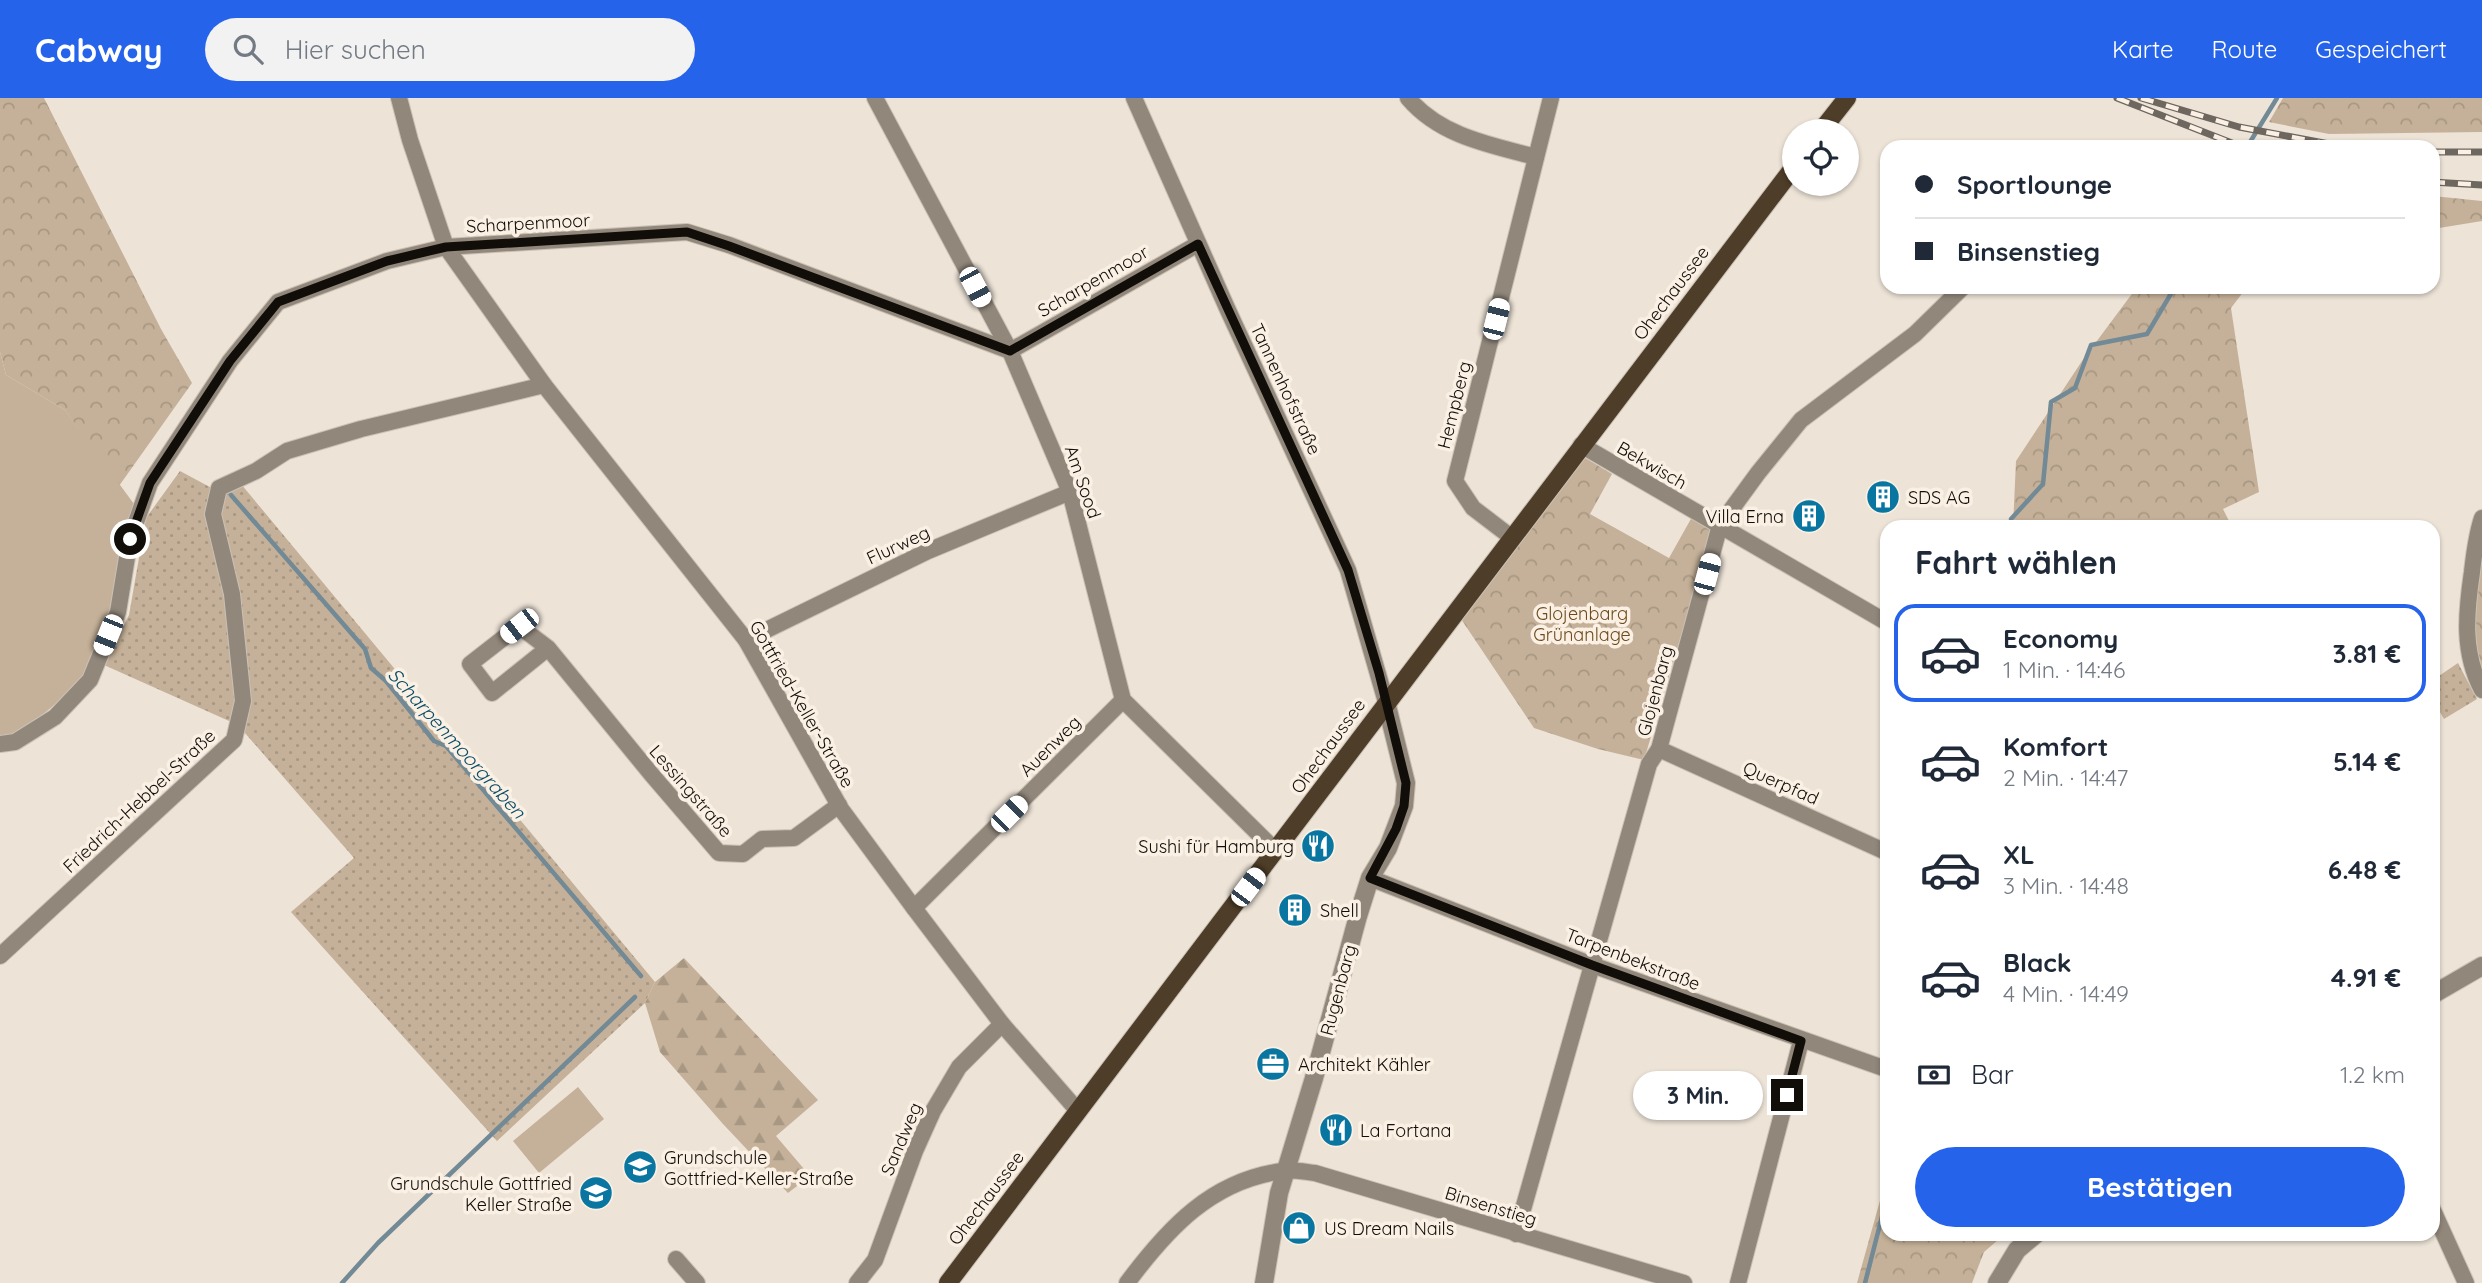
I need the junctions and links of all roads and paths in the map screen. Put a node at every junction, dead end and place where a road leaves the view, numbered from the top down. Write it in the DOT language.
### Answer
graph roads {
  1 [pos="400,98"];
  2 [pos="875,98"];
  3 [pos="1134,98"];
  4 [pos="1408,98"];
  5 [pos="1551,98"];
  6 [pos="1847,98"];
  7 [pos="1830,119"];
  8 [pos="1536,157"];
  9 [pos="1782,183"];
  10 [pos="1198,244"];
  11 [pos="446,247"];
  12 [pos="1956,294"];
  13 [pos="1010,351"];
  14 [pos="544,385"];
  15 [pos="1581,445"];
  16 [pos="1070,492"];
  17 [pos="2482,518"];
  18 [pos="1720,525"];
  19 [pos="1511,537"];
  20 [pos="1880,618"];
  21 [pos="746,640"];
  22 [pos="548,648"];
  23 [pos="2482,690"];
  24 [pos="1123,700"];
  25 [pos="1386,702"];
  26 [pos="0,744"];
  27 [pos="1659,749"];
  28 [pos="839,805"];
  29 [pos="1880,849"];
  30 [pos="1276,851"];
  31 [pos="1370,878"];
  32 [pos="914,908"];
  33 [pos="0,956"];
  34 [pos="1592,965"];
  35 [pos="2482,966"];
  36 [pos="2440,990"];
  37 [pos="1002,1024"];
  38 [pos="1801,1041"];
  39 [pos="1880,1066"];
  40 [pos="1078,1111"];
  41 [pos="1286,1170"];
  42 [pos="2440,1226"];
  43 [pos="1517,1234"];
  44 [pos="2028,1241"];
  45 [pos="676,1259"];
  46 [pos="696,1283"];
  47 [pos="857,1283"];
  48 [pos="948,1283"];
  49 [pos="1127,1283"];
  50 [pos="1264,1283"];
  51 [pos="1684,1283"];
  52 [pos="1738,1283"];
  53 [pos="1997,1283"];
  54 [pos="2466,1283"];
  1 -- 11 [label="street, Gottfried-Keller-Straße"];
  2 -- 13 [label="street, Am Sood"];
  3 -- 10 [label="street, Tannenhofstraße"];
  4 -- 8 [label="street"];
  5 -- 8 [label="street, Hempberg"];
  6 -- 7 [label="main road"];
  8 -- 19 [label="street, Hempberg"];
  9 -- 15 [label="main road, Ohechaussee"];
  10 -- 13 [label="street, Scharpenmoor"];
  10 -- 25 [label="street, Tannenhofstraße"];
  11 -- 13 [label="street, Scharpenmoor"];
  11 -- 14 [label="street, Gottfried-Keller-Straße"];
  11 -- 26 [label="street, Scharpenmoor"];
  12 -- 18 [label="street, Glojenbarg"];
  13 -- 16 [label="street, Am Sood"];
  14 -- 21 [label="street, Gottfried-Keller-Straße"];
  14 -- 33 [label="street, Friedrich-Hebbel-Straße"];
  15 -- 18 [label="street, Bekwisch"];
  15 -- 19 [label="main road, Ohechaussee"];
  16 -- 21 [label="street, Flurweg"];
  16 -- 24 [label="street, Am Sood"];
  17 -- 23 [label="street"];
  18 -- 20 [label="street, Bekwisch"];
  18 -- 27 [label="street, Glojenbarg"];
  19 -- 25 [label="main road, Ohechaussee"];
  21 -- 28 [label="street, Gottfried-Keller-Straße"];
  22 -- 22 [label="street, Lessingstraße"];
  22 -- 28 [label="street, Lessingstraße"];
  24 -- 30 [label="street"];
  24 -- 32 [label="street, Auenweg"];
  25 -- 30 [label="main road, Ohechaussee"];
  25 -- 31 [label="street, Rugenbarg"];
  27 -- 29 [label="street, Querpfad"];
  27 -- 34 [label="street, Glojenbarg"];
  28 -- 32 [label="street, Gottfried-Keller-Straße"];
  30 -- 40 [label="main road, Ohechaussee"];
  31 -- 34 [label="street, Tarpenbekstraße"];
  31 -- 41 [label="street, Rugenbarg"];
  32 -- 37 [label="street, Gottfried-Keller-Straße"];
  34 -- 38 [label="street, Tarpenbekstraße"];
  34 -- 43 [label="street, Glojenbarg"];
  35 -- 36 [label="street"];
  37 -- 40 [label="street, Gottfried-Keller-Straße"];
  37 -- 47 [label="street, Sandweg"];
  38 -- 39 [label="street, Tarpenbekstraße"];
  38 -- 52 [label="street"];
  40 -- 48 [label="main road, Ohechaussee"];
  41 -- 43 [label="street, Binsenstieg"];
  41 -- 49 [label="street, Binsenstieg"];
  41 -- 50 [label="street, Rugenbarg"];
  42 -- 54 [label="street"];
  43 -- 51 [label="street, Binsenstieg"];
  44 -- 53 [label="street"];
  45 -- 46 [label="street"];
}
